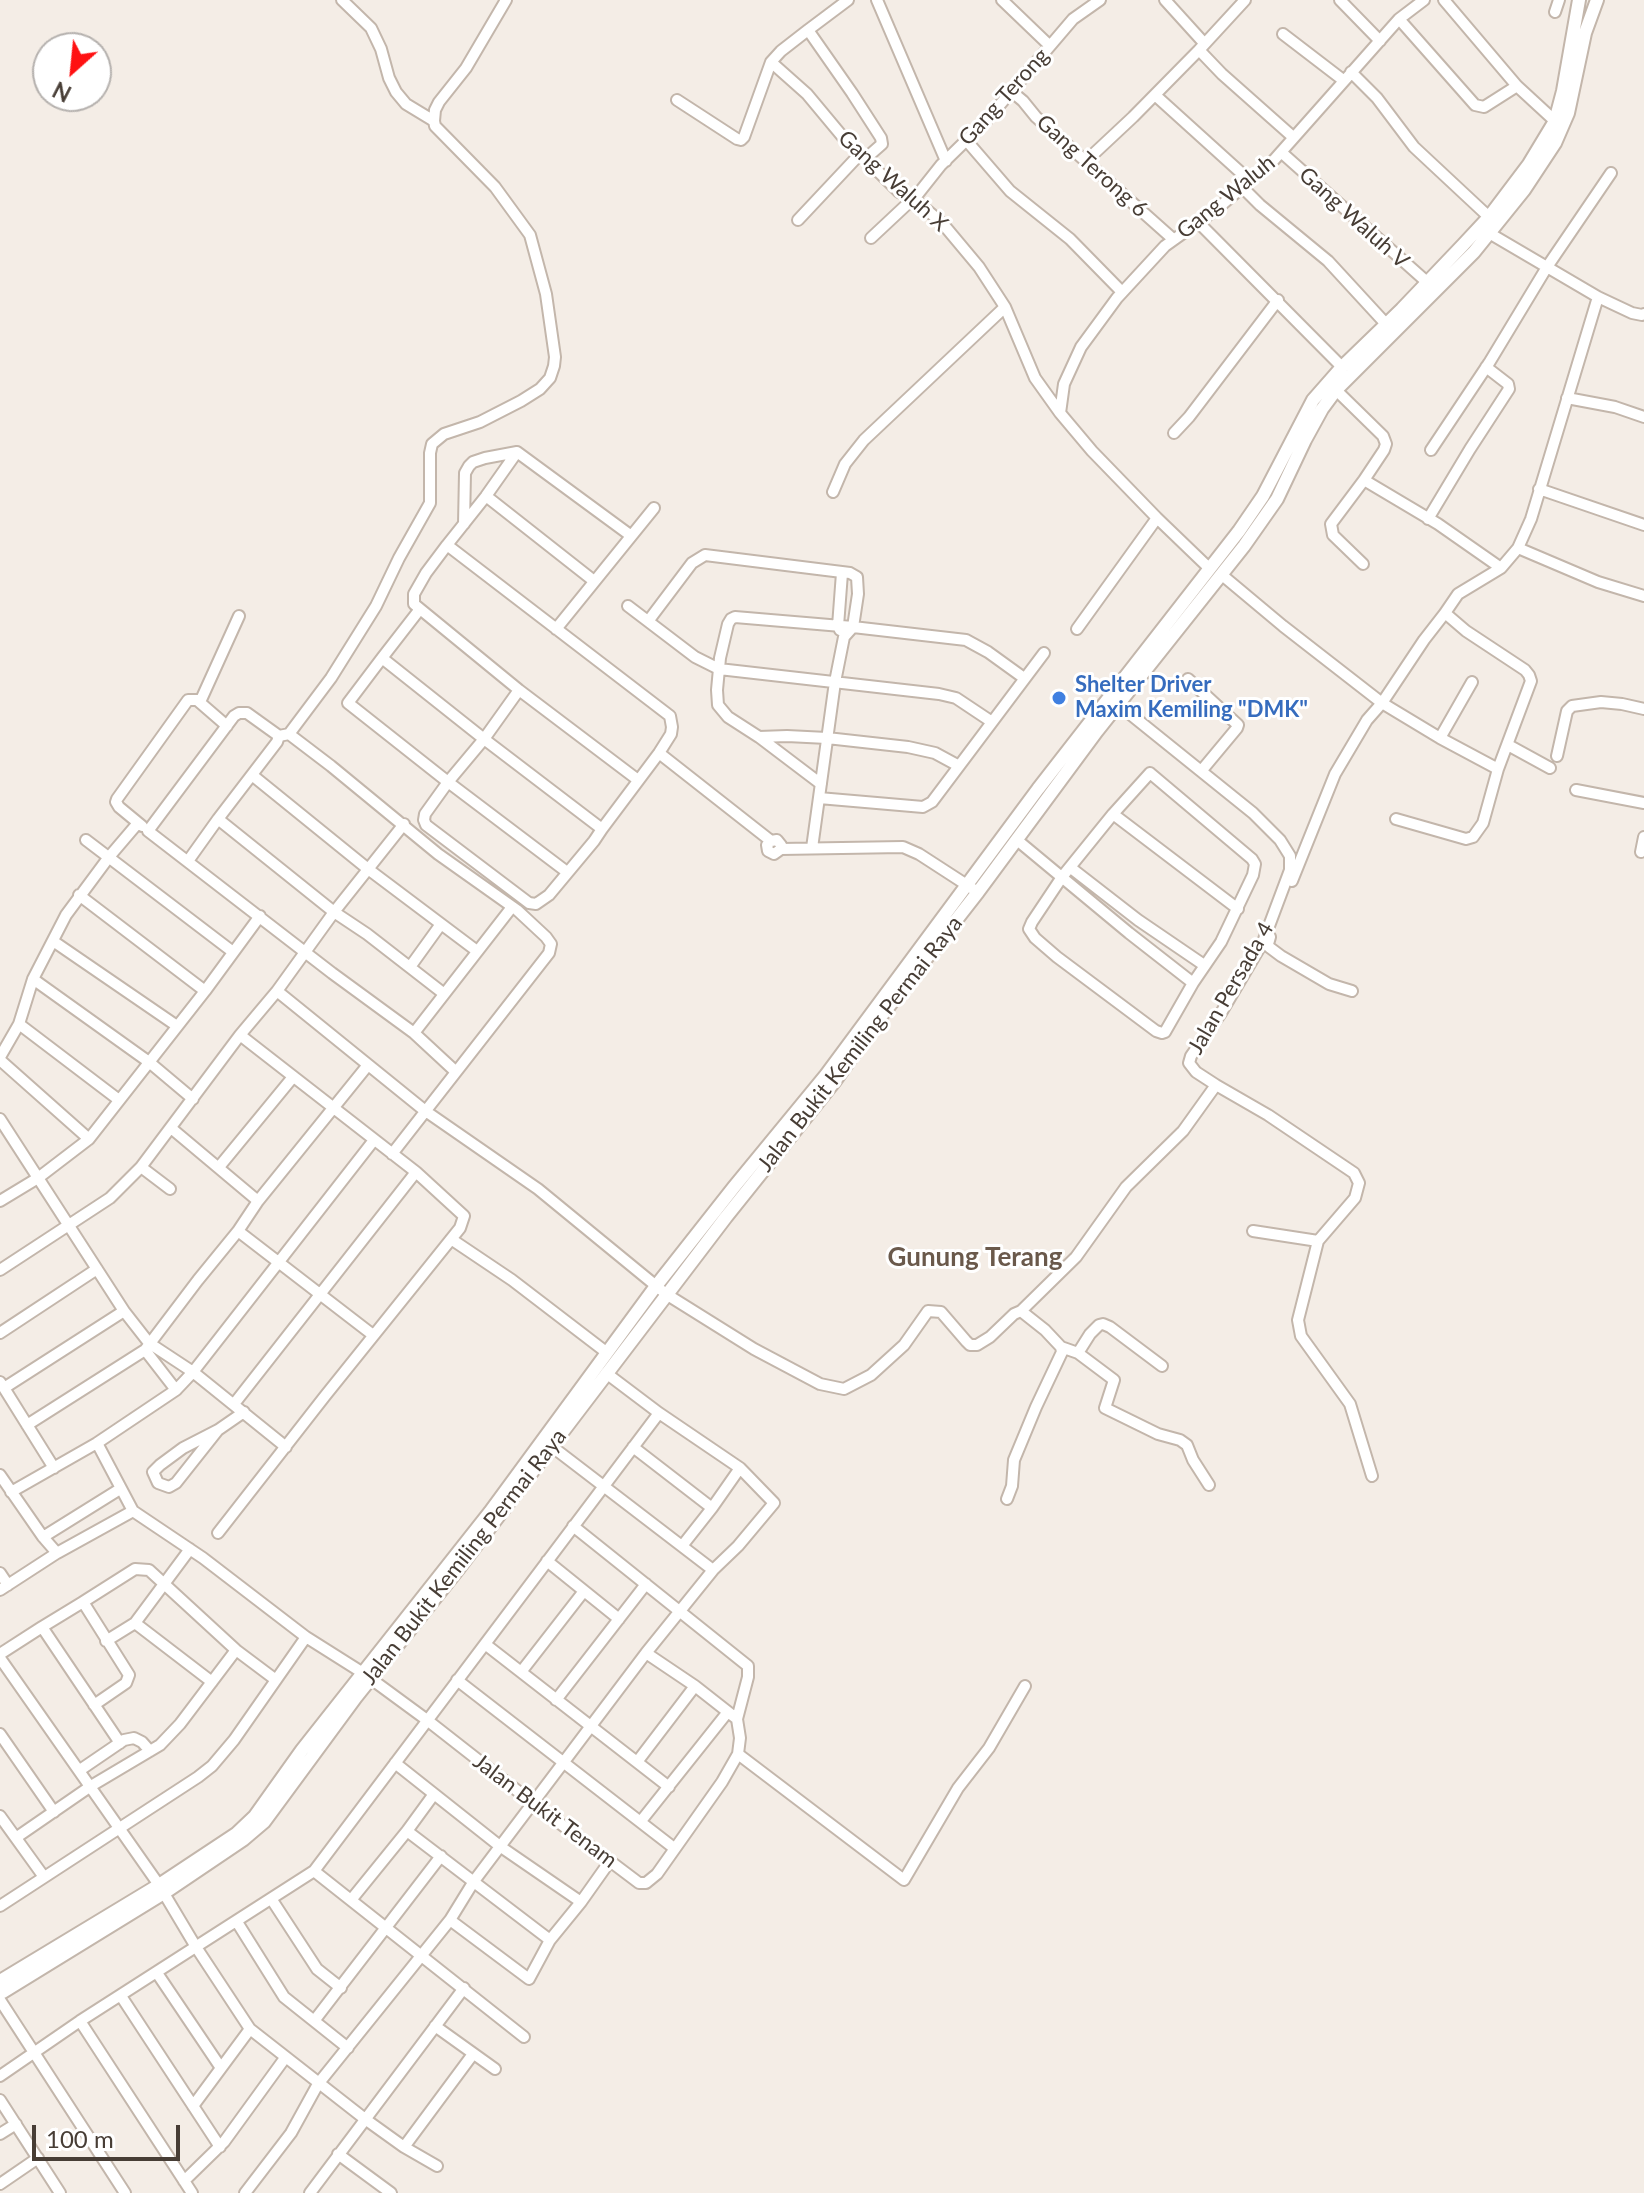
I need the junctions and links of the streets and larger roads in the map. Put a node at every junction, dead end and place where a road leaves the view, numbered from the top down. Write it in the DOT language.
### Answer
graph roads {
  1 [pos="342,0"];
  2 [pos="506,0"];
  3 [pos="848,0"];
  4 [pos="877,0"];
  5 [pos="1002,0"];
  6 [pos="1100,0"];
  7 [pos="1165,0"];
  8 [pos="1245,0"];
  9 [pos="1340,0"];
  10 [pos="1424,0"];
  11 [pos="1444,0"];
  12 [pos="1559,0"];
  13 [pos="1579,0"];
  14 [pos="1597,0"];
  15 [pos="1084,4"];
  16 [pos="1555,12"];
  17 [pos="1399,19"];
  18 [pos="808,30"];
  19 [pos="1283,34"];
  20 [pos="1380,41"];
  21 [pos="1050,46"];
  22 [pos="1202,46"];
  23 [pos="771,62"];
  24 [pos="1347,76"];
  25 [pos="1517,86"];
  26 [pos="1011,91"];
  27 [pos="1155,95"];
  28 [pos="677,100"];
  29 [pos="434,121"];
  30 [pos="1555,121"];
  31 [pos="1293,137"];
  32 [pos="966,140"];
  33 [pos="1281,152"];
  34 [pos="862,156"];
  35 [pos="946,161"];
  36 [pos="1086,161"];
  37 [pos="1611,173"];
  38 [pos="1246,184"];
  39 [pos="913,198"];
  40 [pos="1506,204"];
  41 [pos="1489,217"];
  42 [pos="798,220"];
  43 [pos="1198,222"];
  44 [pos="1489,233"];
  45 [pos="871,238"];
  46 [pos="1173,239"];
  47 [pos="1547,267"];
  48 [pos="1428,283"];
  49 [pos="1122,292"];
  50 [pos="1598,297"];
  51 [pos="1278,300"];
  52 [pos="1005,307"];
  53 [pos="1644,314"];
  54 [pos="1386,324"];
  55 [pos="1342,367"];
  56 [pos="1486,367"];
  57 [pos="1336,390"];
  58 [pos="1567,398"];
  59 [pos="1060,413"];
  60 [pos="1644,417"];
  61 [pos="1174,433"];
  62 [pos="1431,450"];
  63 [pos="517,452"];
  64 [pos="1292,453"];
  65 [pos="1364,480"];
  66 [pos="1539,489"];
  67 [pos="833,492"];
  68 [pos="486,496"];
  69 [pos="654,508"];
  70 [pos="1157,518"];
  71 [pos="1428,519"];
  72 [pos="464,524"];
  73 [pos="1644,525"];
  74 [pos="630,535"];
  75 [pos="447,545"];
  76 [pos="1518,548"];
  77 [pos="1363,564"];
  78 [pos="1501,568"];
  79 [pos="1216,572"];
  80 [pos="842,573"];
  81 [pos="594,581"];
  82 [pos="1644,596"];
  83 [pos="628,606"];
  84 [pos="420,609"];
  85 [pos="1445,613"];
  86 [pos="239,616"];
  87 [pos="649,620"];
  88 [pos="838,626"];
  89 [pos="853,627"];
  90 [pos="556,629"];
  91 [pos="1077,629"];
  92 [pos="844,637"];
  93 [pos="1044,653"];
  94 [pos="382,658"];
  95 [pos="719,669"];
  96 [pos="1024,678"];
  97 [pos="1188,679"];
  98 [pos="835,682"];
  99 [pos="1472,682"];
  100 [pos="519,690"];
  101 [pos="1114,701"];
  102 [pos="200,702"];
  103 [pos="1382,703"];
  104 [pos="1644,709"];
  105 [pos="992,722"];
  106 [pos="227,726"];
  107 [pos="284,735"];
  108 [pos="759,737"];
  109 [pos="827,738"];
  110 [pos="1440,738"];
  111 [pos="484,739"];
  112 [pos="1508,745"];
  113 [pos="659,753"];
  114 [pos="1557,756"];
  115 [pos="959,766"];
  116 [pos="1550,768"];
  117 [pos="1498,769"];
  118 [pos="1202,770"];
  119 [pos="252,775"];
  120 [pos="638,780"];
  121 [pos="448,782"];
  122 [pos="821,784"];
  123 [pos="1576,790"];
  124 [pos="819,798"];
  125 [pos="1644,803"];
  126 [pos="1113,814"];
  127 [pos="218,819"];
  128 [pos="1396,819"];
  129 [pos="138,823"];
  130 [pos="404,824"];
  131 [pos="602,829"];
  132 [pos="148,831"];
  133 [pos="1644,837"];
  134 [pos="86,840"];
  135 [pos="1017,840"];
  136 [pos="812,848"];
  137 [pos="1641,852"];
  138 [pos="109,857"];
  139 [pos="188,861"];
  140 [pos="1071,868"];
  141 [pos="368,869"];
  142 [pos="567,872"];
  143 [pos="1062,877"];
  144 [pos="973,889"];
  145 [pos="79,895"];
  146 [pos="512,907"];
  147 [pos="1238,909"];
  148 [pos="334,912"];
  149 [pos="260,916"];
  150 [pos="1138,920"];
  151 [pos="441,924"];
  152 [pos="1129,933"];
  153 [pos="53,941"];
  154 [pos="477,951"];
  155 [pos="233,952"];
  156 [pos="306,953"];
  157 [pos="1204,965"];
  158 [pos="410,967"];
  159 [pos="33,979"];
  160 [pos="1193,983"];
  161 [pos="205,991"];
  162 [pos="277,991"];
  163 [pos="1352,991"];
  164 [pos="443,993"];
  165 [pos="19,1024"];
  166 [pos="177,1026"];
  167 [pos="414,1033"];
  168 [pos="240,1035"];
  169 [pos="0,1058"];
  170 [pos="149,1062"];
  171 [pos="368,1065"];
  172 [pos="455,1071"];
  173 [pos="293,1077"];
  174 [pos="1216,1085"];
  175 [pos="193,1099"];
  176 [pos="119,1100"];
  177 [pos="332,1108"];
  178 [pos="424,1110"];
  179 [pos="0,1119"];
  180 [pos="171,1128"];
  181 [pos="11,1136"];
  182 [pos="89,1139"];
  183 [pos="374,1140"];
  184 [pos="0,1143"];
  185 [pos="392,1154"];
  186 [pos="141,1167"];
  187 [pos="219,1167"];
  188 [pos="416,1172"];
  189 [pos="38,1178"];
  190 [pos="170,1189"];
  191 [pos="0,1201"];
  192 [pos="258,1201"];
  193 [pos="69,1226"];
  194 [pos="238,1231"];
  195 [pos="1253,1231"];
  196 [pos="451,1239"];
  197 [pos="1318,1241"];
  198 [pos="278,1262"];
  199 [pos="97,1269"];
  200 [pos="0,1270"];
  201 [pos="661,1290"];
  202 [pos="320,1294"];
  203 [pos="124,1311"];
  204 [pos="1021,1311"];
  205 [pos="0,1333"];
  206 [pos="373,1335"];
  207 [pos="147,1347"];
  208 [pos="1061,1347"];
  209 [pos="606,1352"];
  210 [pos="1078,1353"];
  211 [pos="1162,1366"];
  212 [pos="193,1372"];
  213 [pos="606,1373"];
  214 [pos="2,1385"];
  215 [pos="176,1390"];
  216 [pos="234,1404"];
  217 [pos="244,1412"];
  218 [pos="659,1413"];
  219 [pos="27,1425"];
  220 [pos="218,1430"];
  221 [pos="546,1442"];
  222 [pos="97,1443"];
  223 [pos="286,1447"];
  224 [pos="633,1447"];
  225 [pos="54,1468"];
  226 [pos="740,1468"];
  227 [pos="0,1475"];
  228 [pos="1372,1476"];
  229 [pos="1209,1485"];
  230 [pos="603,1487"];
  231 [pos="120,1489"];
  232 [pos="11,1492"];
  233 [pos="1007,1499"];
  234 [pos="712,1508"];
  235 [pos="133,1511"];
  236 [pos="573,1526"];
  237 [pos="218,1533"];
  238 [pos="43,1537"];
  239 [pos="682,1546"];
  240 [pos="190,1549"];
  241 [pos="57,1553"];
  242 [pos="547,1561"];
  243 [pos="713,1570"];
  244 [pos="0,1573"];
  245 [pos="165,1584"];
  246 [pos="646,1584"];
  247 [pos="4,1588"];
  248 [pos="584,1591"];
  249 [pos="83,1602"];
  250 [pos="678,1611"];
  251 [pos="619,1619"];
  252 [pos="135,1623"];
  253 [pos="42,1627"];
  254 [pos="306,1637"];
  255 [pos="106,1641"];
  256 [pos="485,1644"];
  257 [pos="236,1650"];
  258 [pos="646,1653"];
  259 [pos="0,1656"];
  260 [pos="521,1672"];
  261 [pos="366,1676"];
  262 [pos="276,1680"];
  263 [pos="457,1680"];
  264 [pos="212,1682"];
  265 [pos="695,1686"];
  266 [pos="1025,1686"];
  267 [pos="556,1700"];
  268 [pos="94,1705"];
  269 [pos="732,1716"];
  270 [pos="427,1720"];
  271 [pos="590,1727"];
  272 [pos="0,1734"];
  273 [pos="120,1743"];
  274 [pos="150,1751"];
  275 [pos="738,1754"];
  276 [pos="563,1762"];
  277 [pos="637,1762"];
  278 [pos="395,1763"];
  279 [pos="80,1770"];
  280 [pos="91,1786"];
  281 [pos="669,1787"];
  282 [pos="434,1794"];
  283 [pos="533,1803"];
  284 [pos="54,1812"];
  285 [pos="0,1816"];
  286 [pos="641,1821"];
  287 [pos="119,1829"];
  288 [pos="407,1831"];
  289 [pos="17,1837"];
  290 [pos="501,1847"];
  291 [pos="674,1848"];
  292 [pos="441,1856"];
  293 [pos="610,1861"];
  294 [pos="314,1871"];
  295 [pos="44,1877"];
  296 [pos="474,1881"];
  297 [pos="161,1889"];
  298 [pos="2,1900"];
  299 [pos="272,1900"];
  300 [pos="351,1900"];
  301 [pos="581,1902"];
  302 [pos="450,1920"];
  303 [pos="237,1922"];
  304 [pos="388,1928"];
  305 [pos="550,1940"];
  306 [pos="196,1947"];
  307 [pos="421,1954"];
  308 [pos="157,1973"];
  309 [pos="341,1988"];
  310 [pos="464,1988"];
  311 [pos="1,1990"];
  312 [pos="121,1996"];
  313 [pos="80,2021"];
  314 [pos="314,2021"];
  315 [pos="435,2026"];
  316 [pos="250,2029"];
  317 [pos="524,2037"];
  318 [pos="348,2048"];
  319 [pos="35,2054"];
  320 [pos="473,2054"];
  321 [pos="285,2058"];
  322 [pos="221,2068"];
  323 [pos="495,2069"];
  324 [pos="0,2076"];
  325 [pos="318,2084"];
  326 [pos="0,2100"];
  327 [pos="193,2106"];
  328 [pos="365,2119"];
  329 [pos="16,2124"];
  330 [pos="0,2134"];
  331 [pos="220,2147"];
  332 [pos="404,2147"];
  333 [pos="338,2154"];
  334 [pos="38,2158"];
  335 [pos="437,2166"];
  336 [pos="184,2181"];
  337 [pos="0,2184"];
  338 [pos="312,2192"];
  339 [pos="60,2193"];
  340 [pos="125,2193"];
  341 [pos="192,2193"];
  342 [pos="245,2193"];
  343 [pos="391,2193"];
  1 -- 29 [label="street"];
  2 -- 29 [label="street"];
  3 -- 18 [label="street"];
  4 -- 35 [label="street"];
  5 -- 21 [label="street"];
  6 -- 15 [label="street, Gang Terong"];
  7 -- 22 [label="street"];
  8 -- 22 [label="street"];
  9 -- 20 [label="street"];
  10 -- 17 [label="street, Gang Waluh"];
  11 -- 25 [label="street"];
  12 -- 16 [label="street"];
  13 -- 30 [label="street, Jalan Bukit Kemiling Permai Raya"];
  14 -- 40 [label="street, Jalan Bukit Kemiling Permai Raya"];
  15 -- 21 [label="street, Gang Terong"];
  17 -- 20 [label="street, Gang Waluh"];
  17 -- 25 [label="street"];
  18 -- 23 [label="street"];
  18 -- 34 [label="street"];
  19 -- 24 [label="street"];
  20 -- 24 [label="street, Gang Waluh"];
  21 -- 26 [label="street, Gang Terong"];
  22 -- 27 [label="street"];
  22 -- 31 [label="street"];
  23 -- 28 [label="street"];
  23 -- 34 [label="street, Gang Waluh X"];
  24 -- 31 [label="street, Gang Waluh"];
  24 -- 41 [label="street"];
  25 -- 30 [label="street"];
  26 -- 32 [label="street, Gang Terong"];
  26 -- 36 [label="street, Gang Terong 6"];
  27 -- 36 [label="street"];
  27 -- 38 [label="street"];
  29 -- 107 [label="street"];
  30 -- 40 [label="street, Jalan Bukit Kemiling Permai Raya"];
  31 -- 33 [label="street, Gang Waluh"];
  32 -- 35 [label="street, Gang Terong"];
  32 -- 49 [label="street"];
  33 -- 38 [label="street, Gang Waluh"];
  33 -- 48 [label="street, Gang Waluh V"];
  34 -- 39 [label="street, Gang Waluh X"];
  34 -- 42 [label="street"];
  35 -- 39 [label="street, Gang Terong"];
  36 -- 46 [label="street, Gang Terong 6"];
  37 -- 47 [label="street"];
  38 -- 43 [label="street, Gang Waluh"];
  38 -- 54 [label="street"];
  39 -- 45 [label="street, Gang Terong"];
  39 -- 52 [label="street, Gang Waluh X"];
  40 -- 41 [label="street, Jalan Bukit Kemiling Permai Raya"];
  40 -- 44 [label="street, Jalan Bukit Kemiling Permai Raya"];
  41 -- 48 [label="street, Jalan Bukit Kemiling Permai Raya"];
  43 -- 46 [label="street, Gang Waluh"];
  43 -- 51 [label="street"];
  44 -- 47 [label="street"];
  44 -- 57 [label="street, Jalan Bukit Kemiling Permai Raya"];
  46 -- 49 [label="street, Gang Waluh"];
  47 -- 50 [label="street"];
  47 -- 56 [label="street"];
  48 -- 54 [label="street, Jalan Bukit Kemiling Permai Raya"];
  49 -- 59 [label="street, Gang Waluh"];
  50 -- 53 [label="street"];
  50 -- 58 [label="street"];
  51 -- 55 [label="street"];
  51 -- 61 [label="street"];
  52 -- 59 [label="street, Gang Waluh X"];
  52 -- 67 [label="street"];
  54 -- 55 [label="street, Jalan Bukit Kemiling Permai Raya"];
  55 -- 64 [label="street, Jalan Bukit Kemiling Permai Raya"];
  56 -- 62 [label="street"];
  56 -- 71 [label="street"];
  57 -- 64 [label="street, Jalan Bukit Kemiling Permai Raya"];
  57 -- 65 [label="street"];
  58 -- 60 [label="street"];
  58 -- 66 [label="street"];
  59 -- 70 [label="street, Gang Waluh X"];
  63 -- 68 [label="street"];
  63 -- 72 [label="street"];
  63 -- 74 [label="street"];
  64 -- 79 [label="street, Jalan Bukit Kemiling Permai Raya"];
  65 -- 71 [label="street"];
  65 -- 77 [label="street"];
  66 -- 73 [label="street"];
  66 -- 76 [label="street"];
  68 -- 72 [label="street"];
  68 -- 81 [label="street"];
  69 -- 74 [label="street"];
  70 -- 79 [label="street, Gang Waluh X"];
  70 -- 91 [label="street"];
  71 -- 78 [label="street"];
  72 -- 75 [label="street"];
  74 -- 81 [label="street"];
  75 -- 84 [label="street"];
  75 -- 90 [label="street"];
  76 -- 78 [label="street"];
  76 -- 82 [label="street"];
  78 -- 85 [label="street"];
  79 -- 101 [label="street, Jalan Bukit Kemiling Permai Raya"];
  79 -- 103 [label="street, Gang Waluh X"];
  80 -- 87 [label="street"];
  80 -- 88 [label="street"];
  80 -- 89 [label="street"];
  81 -- 90 [label="street"];
  83 -- 87 [label="street"];
  84 -- 94 [label="street"];
  84 -- 100 [label="street"];
  85 -- 103 [label="street"];
  85 -- 112 [label="street"];
  86 -- 102 [label="street"];
  87 -- 95 [label="street"];
  88 -- 89 [label="street"];
  88 -- 92 [label="street"];
  88 -- 95 [label="street"];
  89 -- 92 [label="street"];
  89 -- 96 [label="street"];
  90 -- 113 [label="street"];
  92 -- 98 [label="street"];
  93 -- 96 [label="street"];
  94 -- 111 [label="street"];
  94 -- 121 [label="street"];
  95 -- 98 [label="street"];
  95 -- 108 [label="street"];
  96 -- 105 [label="street"];
  97 -- 118 [label="street"];
  98 -- 105 [label="street"];
  98 -- 109 [label="street"];
  99 -- 110 [label="street"];
  100 -- 111 [label="street"];
  100 -- 120 [label="street"];
  101 -- 118 [label="street, Jalan Persada 4"];
  101 -- 135 [label="street, Jalan Bukit Kemiling Permai Raya"];
  101 -- 144 [label="street, Jalan Bukit Kemiling Permai Raya"];
  102 -- 106 [label="street"];
  102 -- 129 [label="street"];
  103 -- 110 [label="street, Gang Waluh X"];
  103 -- 163 [label="street"];
  104 -- 114 [label="street"];
  105 -- 115 [label="street"];
  106 -- 107 [label="street"];
  106 -- 132 [label="street"];
  107 -- 119 [label="street"];
  107 -- 130 [label="street"];
  108 -- 109 [label="street"];
  108 -- 122 [label="street"];
  109 -- 115 [label="street"];
  109 -- 122 [label="street"];
  110 -- 117 [label="street, Gang Waluh X"];
  111 -- 121 [label="street"];
  111 -- 131 [label="street"];
  112 -- 116 [label="street"];
  112 -- 117 [label="street"];
  113 -- 120 [label="street"];
  113 -- 136 [label="street"];
  115 -- 124 [label="street"];
  117 -- 128 [label="street"];
  118 -- 174 [label="street, Jalan Persada 4"];
  119 -- 127 [label="street"];
  119 -- 141 [label="street"];
  120 -- 131 [label="street"];
  121 -- 142 [label="street"];
  121 -- 142 [label="street"];
  122 -- 124 [label="street"];
  123 -- 125 [label="street"];
  124 -- 136 [label="street"];
  126 -- 140 [label="street"];
  126 -- 147 [label="street"];
  126 -- 147 [label="street"];
  127 -- 139 [label="street"];
  127 -- 148 [label="street"];
  129 -- 132 [label="street"];
  129 -- 138 [label="street"];
  130 -- 141 [label="street"];
  130 -- 146 [label="street"];
  131 -- 142 [label="street"];
  132 -- 139 [label="street"];
  133 -- 137 [label="street"];
  134 -- 138 [label="street"];
  135 -- 143 [label="street"];
  135 -- 144 [label="street, Jalan Bukit Kemiling Permai Raya"];
  136 -- 144 [label="street"];
  138 -- 145 [label="street"];
  138 -- 155 [label="street"];
  139 -- 149 [label="street"];
  140 -- 143 [label="street"];
  140 -- 150 [label="street"];
  141 -- 148 [label="street"];
  141 -- 151 [label="street"];
  143 -- 152 [label="street"];
  143 -- 160 [label="street"];
  144 -- 201 [label="street, Jalan Bukit Kemiling Permai Raya"];
  145 -- 153 [label="street"];
  145 -- 161 [label="street"];
  146 -- 154 [label="street"];
  146 -- 172 [label="street"];
  147 -- 157 [label="street"];
  148 -- 156 [label="street"];
  148 -- 158 [label="street"];
  149 -- 155 [label="street"];
  149 -- 156 [label="street"];
  150 -- 152 [label="street"];
  150 -- 157 [label="street"];
  151 -- 154 [label="street"];
  151 -- 158 [label="street"];
  152 -- 160 [label="street"];
  153 -- 159 [label="street"];
  153 -- 166 [label="street"];
  154 -- 164 [label="street"];
  155 -- 161 [label="street"];
  156 -- 162 [label="street"];
  156 -- 167 [label="street"];
  157 -- 160 [label="street"];
  158 -- 164 [label="street"];
  159 -- 165 [label="street"];
  159 -- 170 [label="street"];
  161 -- 166 [label="street"];
  162 -- 168 [label="street"];
  162 -- 171 [label="street"];
  164 -- 167 [label="street"];
  165 -- 169 [label="street"];
  165 -- 176 [label="street"];
  166 -- 170 [label="street"];
  167 -- 172 [label="street"];
  168 -- 173 [label="street"];
  168 -- 175 [label="street"];
  169 -- 182 [label="street"];
  170 -- 175 [label="street"];
  170 -- 176 [label="street"];
  171 -- 177 [label="street"];
  171 -- 178 [label="street"];
  172 -- 178 [label="street"];
  173 -- 177 [label="street"];
  173 -- 187 [label="street"];
  174 -- 197 [label="street, Jalan Persada 4"];
  174 -- 204 [label="street"];
  175 -- 180 [label="street"];
  176 -- 182 [label="street"];
  177 -- 183 [label="street"];
  177 -- 192 [label="street"];
  178 -- 185 [label="street"];
  178 -- 201 [label="street"];
  179 -- 181 [label="street"];
  180 -- 186 [label="street"];
  180 -- 187 [label="street"];
  181 -- 184 [label="street"];
  181 -- 189 [label="street"];
  182 -- 189 [label="street"];
  183 -- 185 [label="street"];
  183 -- 198 [label="street"];
  185 -- 188 [label="street"];
  186 -- 190 [label="street"];
  186 -- 193 [label="street"];
  187 -- 192 [label="street"];
  188 -- 196 [label="street"];
  188 -- 202 [label="street"];
  189 -- 191 [label="street"];
  189 -- 193 [label="street"];
  192 -- 194 [label="street"];
  193 -- 199 [label="street"];
  193 -- 200 [label="street"];
  194 -- 198 [label="street"];
  194 -- 207 [label="street"];
  195 -- 197 [label="street"];
  196 -- 206 [label="street"];
  196 -- 209 [label="street"];
  197 -- 228 [label="street"];
  198 -- 202 [label="street"];
  198 -- 212 [label="street"];
  199 -- 203 [label="street"];
  199 -- 205 [label="street"];
  201 -- 204 [label="street"];
  201 -- 209 [label="street, Jalan Bukit Kemiling Permai Raya"];
  201 -- 213 [label="street, Jalan Bukit Kemiling Permai Raya"];
  202 -- 206 [label="street"];
  202 -- 216 [label="street"];
  203 -- 207 [label="street"];
  203 -- 214 [label="street"];
  204 -- 208 [label="street"];
  206 -- 223 [label="street"];
  207 -- 212 [label="street"];
  207 -- 215 [label="street"];
  207 -- 219 [label="street"];
  208 -- 210 [label="street"];
  208 -- 233 [label="street"];
  209 -- 221 [label="street, Jalan Bukit Kemiling Permai Raya"];
  210 -- 211 [label="street"];
  210 -- 229 [label="street"];
  212 -- 215 [label="street"];
  212 -- 216 [label="street"];
  213 -- 218 [label="street"];
  213 -- 221 [label="street, Jalan Bukit Kemiling Permai Raya"];
  214 -- 219 [label="street"];
  215 -- 222 [label="street"];
  216 -- 217 [label="street"];
  217 -- 220 [label="street"];
  217 -- 223 [label="street"];
  218 -- 224 [label="street"];
  218 -- 226 [label="street"];
  219 -- 225 [label="street"];
  220 -- 220 [label="street"];
  221 -- 230 [label="street"];
  221 -- 261 [label="street, Jalan Bukit Kemiling Permai Raya"];
  222 -- 225 [label="street"];
  222 -- 231 [label="street"];
  223 -- 237 [label="street"];
  224 -- 230 [label="street"];
  224 -- 234 [label="street"];
  225 -- 232 [label="street"];
  226 -- 234 [label="street"];
  226 -- 243 [label="street"];
  227 -- 232 [label="street"];
  230 -- 236 [label="street"];
  230 -- 239 [label="street"];
  231 -- 235 [label="street"];
  231 -- 238 [label="street"];
  232 -- 238 [label="street"];
  234 -- 239 [label="street"];
  235 -- 240 [label="street, Jalan Bukit Tenam"];
  235 -- 241 [label="street"];
  236 -- 242 [label="street"];
  236 -- 246 [label="street"];
  238 -- 241 [label="street"];
  239 -- 243 [label="street"];
  240 -- 245 [label="street"];
  240 -- 254 [label="street, Jalan Bukit Tenam"];
  241 -- 247 [label="street"];
  242 -- 248 [label="street"];
  242 -- 256 [label="street"];
  243 -- 250 [label="street"];
  244 -- 247 [label="street"];
  245 -- 249 [label="street"];
  245 -- 252 [label="street"];
  245 -- 257 [label="street"];
  246 -- 250 [label="street"];
  246 -- 251 [label="street"];
  248 -- 251 [label="street"];
  248 -- 260 [label="street"];
  249 -- 253 [label="street"];
  249 -- 255 [label="street"];
  250 -- 258 [label="street"];
  250 -- 269 [label="street"];
  251 -- 267 [label="street"];
  252 -- 255 [label="street"];
  252 -- 264 [label="street"];
  253 -- 259 [label="street"];
  253 -- 268 [label="street"];
  254 -- 261 [label="street, Jalan Bukit Tenam"];
  254 -- 262 [label="street"];
  255 -- 268 [label="street"];
  256 -- 260 [label="street"];
  256 -- 263 [label="street"];
  257 -- 262 [label="street"];
  257 -- 264 [label="street"];
  258 -- 265 [label="street"];
  258 -- 271 [label="street"];
  259 -- 279 [label="street"];
  260 -- 267 [label="street"];
  261 -- 270 [label="street, Jalan Bukit Tenam"];
  261 -- 297 [label="street, Jalan Bukit Kemiling Permai Raya"];
  262 -- 287 [label="street"];
  263 -- 270 [label="street"];
  263 -- 276 [label="street"];
  264 -- 274 [label="street"];
  265 -- 269 [label="street"];
  265 -- 277 [label="street"];
  266 -- 275 [label="street"];
  267 -- 271 [label="street"];
  268 -- 273 [label="street"];
  269 -- 275 [label="street"];
  269 -- 281 [label="street"];
  270 -- 278 [label="street"];
  270 -- 283 [label="street, Jalan Bukit Tenam"];
  271 -- 276 [label="street"];
  271 -- 277 [label="street"];
  272 -- 284 [label="street"];
  273 -- 274 [label="street"];
  273 -- 279 [label="street"];
  274 -- 280 [label="street"];
  275 -- 291 [label="street, Jalan Bukit Tenam"];
  276 -- 283 [label="street"];
  276 -- 286 [label="street"];
  277 -- 281 [label="street"];
  278 -- 282 [label="street"];
  278 -- 294 [label="street"];
  279 -- 280 [label="street"];
  280 -- 284 [label="street"];
  280 -- 287 [label="street"];
  281 -- 286 [label="street"];
  282 -- 288 [label="street"];
  282 -- 290 [label="street"];
  283 -- 290 [label="street"];
  283 -- 293 [label="street, Jalan Bukit Tenam"];
  284 -- 289 [label="street"];
  285 -- 289 [label="street"];
  286 -- 291 [label="street"];
  287 -- 295 [label="street"];
  287 -- 297 [label="street"];
  288 -- 292 [label="street"];
  288 -- 300 [label="street"];
  289 -- 295 [label="street"];
  290 -- 296 [label="street"];
  290 -- 301 [label="street"];
  291 -- 293 [label="street, Jalan Bukit Tenam"];
  292 -- 296 [label="street"];
  292 -- 304 [label="street"];
  293 -- 301 [label="street"];
  294 -- 299 [label="street"];
  294 -- 300 [label="street"];
  295 -- 298 [label="street"];
  296 -- 302 [label="street"];
  296 -- 305 [label="street"];
  297 -- 306 [label="street"];
  297 -- 311 [label="street, Jalan Bukit Kemiling Permai Raya"];
  299 -- 303 [label="street"];
  299 -- 309 [label="street"];
  300 -- 304 [label="street"];
  301 -- 305 [label="street"];
  302 -- 305 [label="street"];
  302 -- 307 [label="street"];
  303 -- 306 [label="street"];
  303 -- 314 [label="street"];
  304 -- 307 [label="street"];
  304 -- 309 [label="street"];
  306 -- 308 [label="street"];
  306 -- 316 [label="street"];
  307 -- 310 [label="street"];
  307 -- 318 [label="street"];
  308 -- 312 [label="street"];
  308 -- 322 [label="street"];
  309 -- 314 [label="street"];
  310 -- 315 [label="street"];
  310 -- 317 [label="street"];
  311 -- 319 [label="street"];
  312 -- 313 [label="street"];
  312 -- 327 [label="street"];
  313 -- 319 [label="street"];
  313 -- 336 [label="street"];
  314 -- 318 [label="street"];
  315 -- 320 [label="street"];
  315 -- 328 [label="street"];
  316 -- 321 [label="street"];
  316 -- 322 [label="street"];
  318 -- 325 [label="street"];
  319 -- 324 [label="street"];
  319 -- 340 [label="street"];
  320 -- 323 [label="street"];
  320 -- 332 [label="street"];
  321 -- 325 [label="street"];
  321 -- 331 [label="street"];
  322 -- 327 [label="street"];
  325 -- 328 [label="street"];
  325 -- 342 [label="street"];
  326 -- 329 [label="street"];
  327 -- 331 [label="street"];
  328 -- 332 [label="street"];
  328 -- 333 [label="street"];
  329 -- 330 [label="street"];
  329 -- 334 [label="street"];
  331 -- 336 [label="street"];
  332 -- 335 [label="street"];
  333 -- 338 [label="street"];
  333 -- 343 [label="street"];
  334 -- 337 [label="street"];
  334 -- 339 [label="street"];
  336 -- 341 [label="street"];
}
